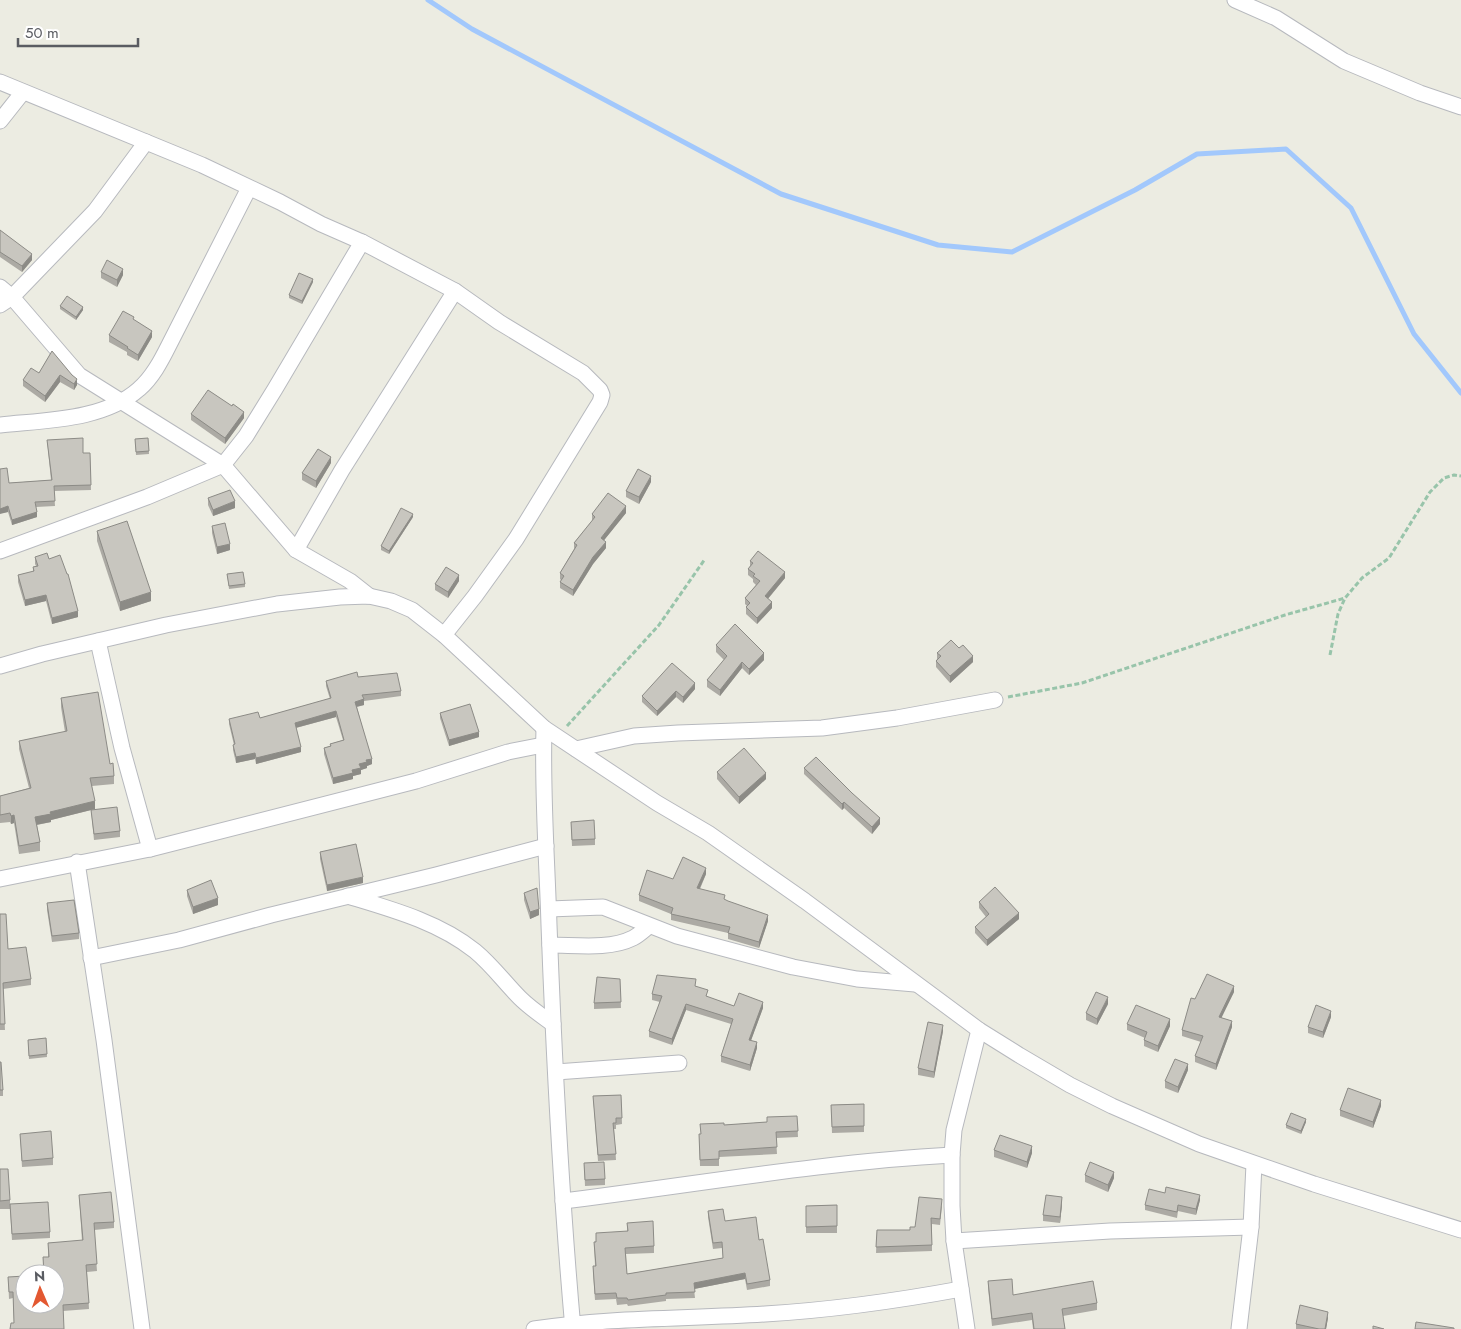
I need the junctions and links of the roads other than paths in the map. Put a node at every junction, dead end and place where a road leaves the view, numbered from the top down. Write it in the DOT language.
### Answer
graph roads {
  1 [pos="1235,0"];
  2 [pos="0,82"];
  3 [pos="23,92"];
  4 [pos="1461,107"];
  5 [pos="0,121"];
  6 [pos="146,142"];
  7 [pos="249,188"];
  8 [pos="362,242"];
  9 [pos="0,287"];
  10 [pos="455,291"];
  11 [pos="6,301"];
  12 [pos="123,402"];
  13 [pos="0,425"];
  14 [pos="223,465"];
  15 [pos="296,550"];
  16 [pos="0,551"];
  17 [pos="369,596"];
  18 [pos="444,635"];
  19 [pos="98,641"];
  20 [pos="0,666"];
  21 [pos="995,700"];
  22 [pos="544,728"];
  23 [pos="544,745"];
  24 [pos="576,749"];
  25 [pos="546,846"];
  26 [pos="150,849"];
  27 [pos="77,862"];
  28 [pos="0,878"];
  29 [pos="347,896"];
  30 [pos="549,908"];
  31 [pos="649,926"];
  32 [pos="550,944"];
  33 [pos="91,958"];
  34 [pos="915,984"];
  35 [pos="554,1024"];
  36 [pos="978,1030"];
  37 [pos="679,1063"];
  38 [pos="556,1072"];
  39 [pos="952,1155"];
  40 [pos="1254,1164"];
  41 [pos="563,1201"];
  42 [pos="1251,1227"];
  43 [pos="1461,1230"];
  44 [pos="954,1241"];
  45 [pos="961,1289"];
  46 [pos="572,1326"];
  47 [pos="142,1329"];
  48 [pos="534,1329"];
  49 [pos="967,1329"];
  50 [pos="1239,1329"];
  1 -- 4 [label="street"];
  2 -- 3 [label="street"];
  3 -- 5 [label="street"];
  3 -- 6 [label="street"];
  6 -- 7 [label="street"];
  6 -- 11 [label="street"];
  7 -- 8 [label="street"];
  7 -- 12 [label="street"];
  8 -- 10 [label="street"];
  8 -- 14 [label="street"];
  9 -- 11 [label="street"];
  10 -- 15 [label="street"];
  10 -- 18 [label="street"];
  11 -- 12 [label="street"];
  12 -- 13 [label="street"];
  12 -- 14 [label="street"];
  14 -- 15 [label="street"];
  14 -- 16 [label="street"];
  15 -- 17 [label="street"];
  17 -- 18 [label="street"];
  17 -- 19 [label="street"];
  18 -- 22 [label="street"];
  19 -- 20 [label="street"];
  19 -- 26 [label="street"];
  21 -- 24 [label="street"];
  22 -- 23 [label="street"];
  22 -- 24 [label="street"];
  23 -- 25 [label="street"];
  23 -- 26 [label="street"];
  24 -- 34 [label="street"];
  25 -- 29 [label="street"];
  25 -- 30 [label="street"];
  26 -- 27 [label="street"];
  27 -- 28 [label="street"];
  27 -- 33 [label="street"];
  29 -- 33 [label="street"];
  29 -- 35 [label="street"];
  30 -- 31 [label="street"];
  30 -- 32 [label="street"];
  31 -- 32 [label="street"];
  31 -- 34 [label="street"];
  32 -- 35 [label="street"];
  33 -- 47 [label="street"];
  34 -- 36 [label="street"];
  35 -- 38 [label="street"];
  36 -- 39 [label="street"];
  36 -- 40 [label="street"];
  37 -- 38 [label="street"];
  38 -- 41 [label="street"];
  39 -- 41 [label="street"];
  39 -- 44 [label="street"];
  40 -- 42 [label="street"];
  40 -- 43 [label="street"];
  41 -- 46 [label="street"];
  42 -- 44 [label="street"];
  42 -- 50 [label="street"];
  44 -- 45 [label="street"];
  45 -- 46 [label="street"];
  45 -- 49 [label="street"];
  46 -- 48 [label="street"];
}
